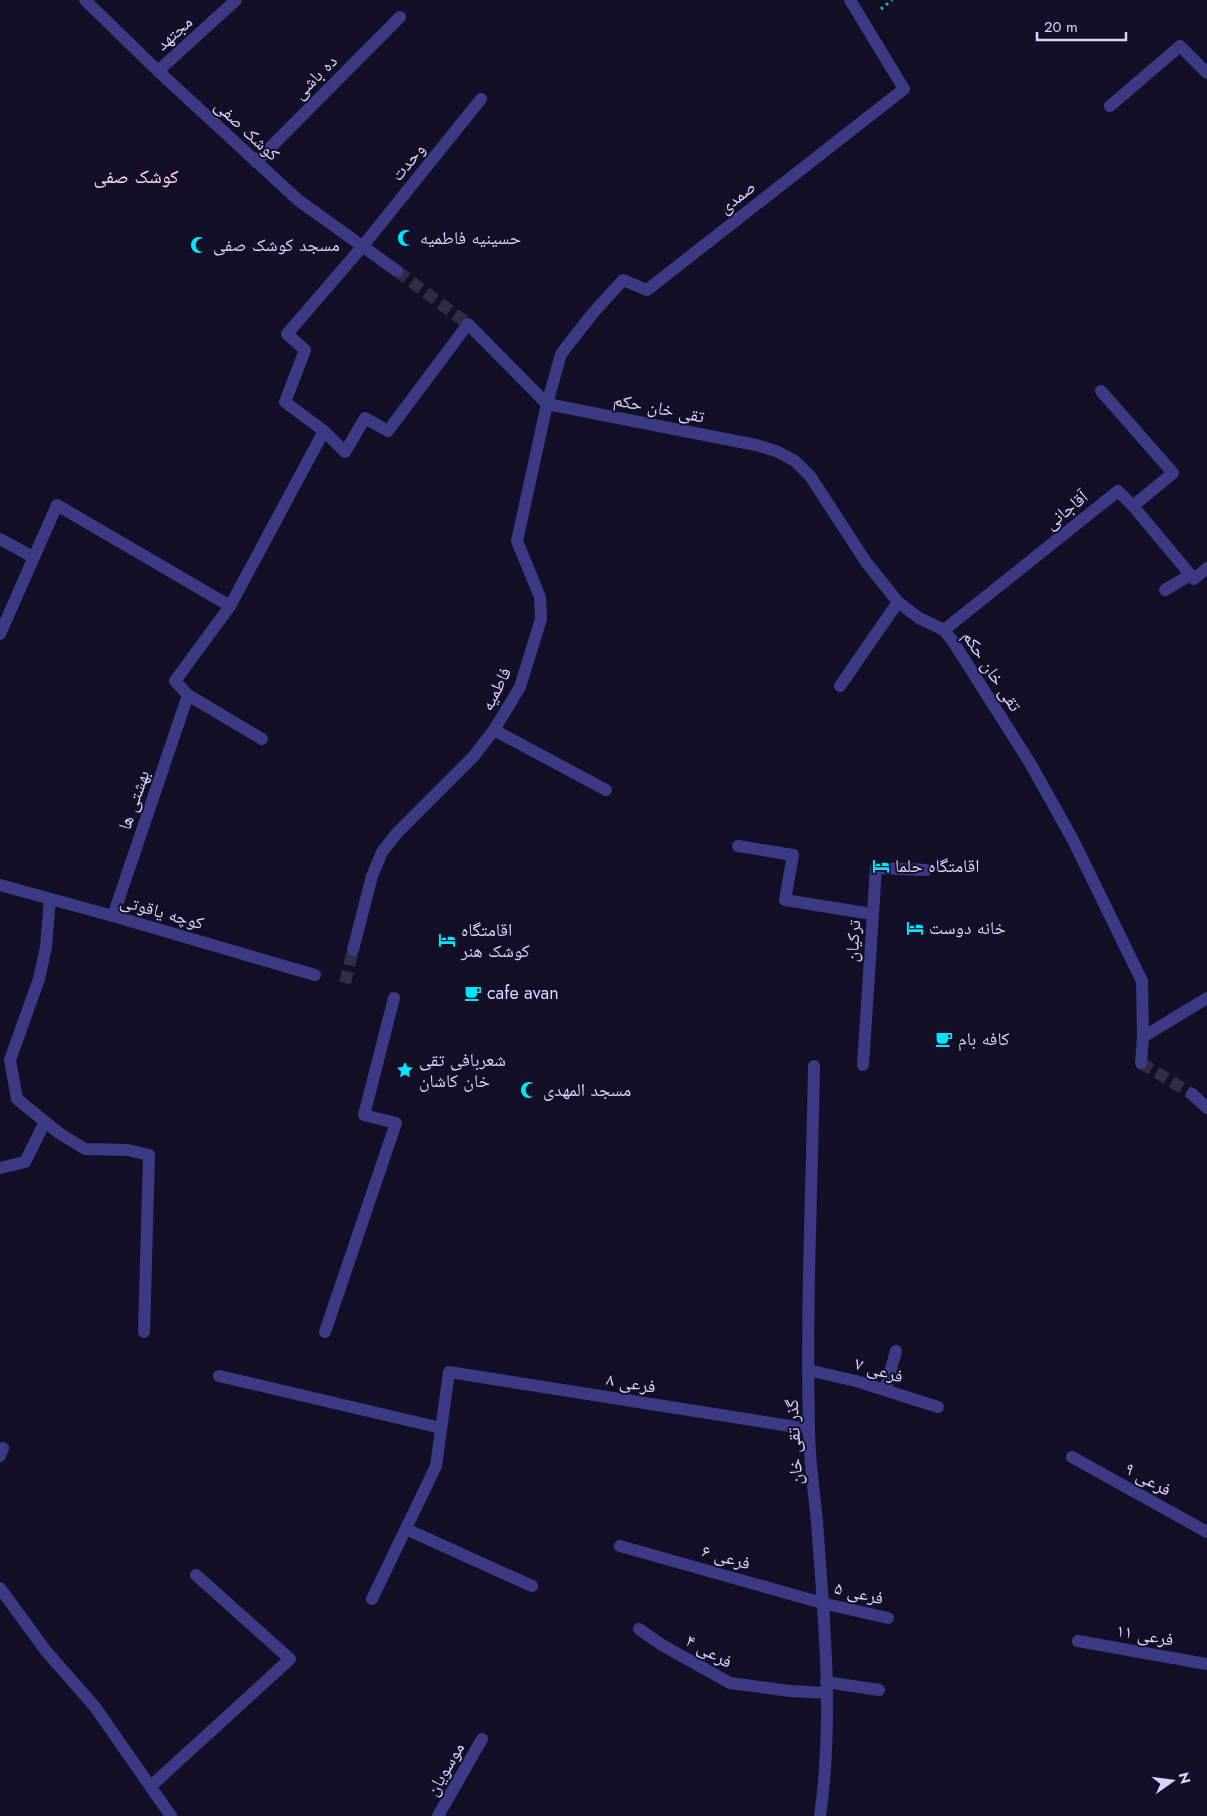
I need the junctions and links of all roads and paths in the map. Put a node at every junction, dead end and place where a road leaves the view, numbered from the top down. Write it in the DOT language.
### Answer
graph roads {
  1 [pos="85,0"];
  2 [pos="236,0"];
  3 [pos="850,0"];
  4 [pos="400,18"];
  5 [pos="158,71"];
  6 [pos="1207,73"];
  7 [pos="481,99"];
  8 [pos="1110,106"];
  9 [pos="256,162"];
  10 [pos="362,247"];
  11 [pos="397,271"];
  12 [pos="1101,391"];
  13 [pos="547,404"];
  14 [pos="324,431"];
  15 [pos="1133,506"];
  16 [pos="0,538"];
  17 [pos="33,556"];
  18 [pos="1207,568"];
  19 [pos="1192,577"];
  20 [pos="1166,590"];
  21 [pos="898,602"];
  22 [pos="230,606"];
  23 [pos="944,630"];
  24 [pos="0,634"];
  25 [pos="840,686"];
  26 [pos="188,694"];
  27 [pos="494,730"];
  28 [pos="262,739"];
  29 [pos="606,790"];
  30 [pos="738,846"];
  31 [pos="926,870"];
  32 [pos="0,886"];
  33 [pos="50,899"];
  34 [pos="872,914"];
  35 [pos="113,916"];
  36 [pos="353,950"];
  37 [pos="315,974"];
  38 [pos="394,998"];
  39 [pos="1207,998"];
  40 [pos="1143,1038"];
  41 [pos="1141,1063"];
  42 [pos="814,1066"];
  43 [pos="863,1066"];
  44 [pos="1192,1094"];
  45 [pos="1207,1108"];
  46 [pos="45,1122"];
  47 [pos="0,1168"];
  48 [pos="144,1332"];
  49 [pos="326,1332"];
  50 [pos="896,1350"];
  51 [pos="808,1370"];
  52 [pos="219,1376"];
  53 [pos="885,1390"];
  54 [pos="938,1407"];
  55 [pos="441,1428"];
  56 [pos="809,1430"];
  57 [pos="1072,1457"];
  58 [pos="406,1529"];
  59 [pos="1207,1532"];
  60 [pos="620,1546"];
  61 [pos="196,1575"];
  62 [pos="532,1586"];
  63 [pos="0,1588"];
  64 [pos="372,1599"];
  65 [pos="822,1603"];
  66 [pos="888,1618"];
  67 [pos="638,1629"];
  68 [pos="1078,1641"];
  69 [pos="1207,1664"];
  70 [pos="827,1688"];
  71 [pos="879,1690"];
  72 [pos="482,1739"];
  73 [pos="151,1786"];
  74 [pos="171,1816"];
  75 [pos="438,1816"];
  76 [pos="820,1816"];
  1 -- 5 [label="street, کوشک صفی"];
  2 -- 5 [label="street, مجتهد"];
  3 -- 13 [label="street, صمدی"];
  4 -- 9 [label="street, ده باشی"];
  5 -- 9 [label="street, کوشک صفی"];
  6 -- 8 [label="street"];
  7 -- 10 [label="street, وحدت"];
  9 -- 10 [label="street, کوشک صفی"];
  10 -- 11 [label="street, کوشک صفی"];
  10 -- 14 [label="street, وحدت"];
  12 -- 15 [label="street"];
  13 -- 14 [label="street"];
  13 -- 21 [label="street, تقی خان حکم"];
  13 -- 27 [label="street, فاطمیه"];
  14 -- 22 [label="street"];
  15 -- 19 [label="street, آقاجانی"];
  15 -- 23 [label="street, آقاجانی"];
  16 -- 17 [label="street"];
  17 -- 22 [label="street"];
  17 -- 24 [label="street"];
  18 -- 19 [label="street"];
  19 -- 20 [label="street"];
  21 -- 23 [label="street, تقی خان حکم"];
  21 -- 25 [label="street"];
  22 -- 26 [label="street"];
  23 -- 40 [label="street, تقی خان حکم"];
  26 -- 28 [label="street"];
  26 -- 35 [label="street, بهشتی ها"];
  27 -- 29 [label="street"];
  27 -- 36 [label="street, فاطمیه"];
  30 -- 34 [label="street"];
  31 -- 34 [label="street, ترکیان"];
  32 -- 33 [label="street, کوچه یاقوتی"];
  33 -- 35 [label="street, کوچه یاقوتی"];
  33 -- 46 [label="street"];
  34 -- 43 [label="street, ترکیان"];
  35 -- 37 [label="street, کوچه یاقوتی"];
  38 -- 49 [label="street"];
  39 -- 40 [label="street"];
  40 -- 41 [label="street, تقی خان حکم"];
  42 -- 51 [label="street, گذر تقی خان"];
  44 -- 45 [label="street"];
  46 -- 47 [label="street"];
  46 -- 48 [label="street"];
  50 -- 53 [label="street"];
  51 -- 53 [label="street, فرعی ۷"];
  51 -- 56 [label="street, گذر تقی خان"];
  52 -- 55 [label="street"];
  53 -- 54 [label="street, فرعی ۷"];
  55 -- 56 [label="street, فرعی ۸"];
  55 -- 58 [label="street"];
  56 -- 65 [label="street, گذر تقی خان"];
  57 -- 59 [label="street, فرعی ۹"];
  58 -- 62 [label="street"];
  58 -- 64 [label="street"];
  60 -- 65 [label="street, فرعی ۶"];
  61 -- 73 [label="street"];
  63 -- 73 [label="street"];
  65 -- 66 [label="street, فرعی ۵"];
  65 -- 70 [label="street, گذر تقی خان"];
  67 -- 70 [label="street, فرعی ۴"];
  68 -- 69 [label="street, فرعی ۱۱"];
  70 -- 71 [label="street, فرعی ۴"];
  70 -- 76 [label="street, گذر تقی خان"];
  72 -- 75 [label="street, موسویان"];
  73 -- 74 [label="street"];
}
